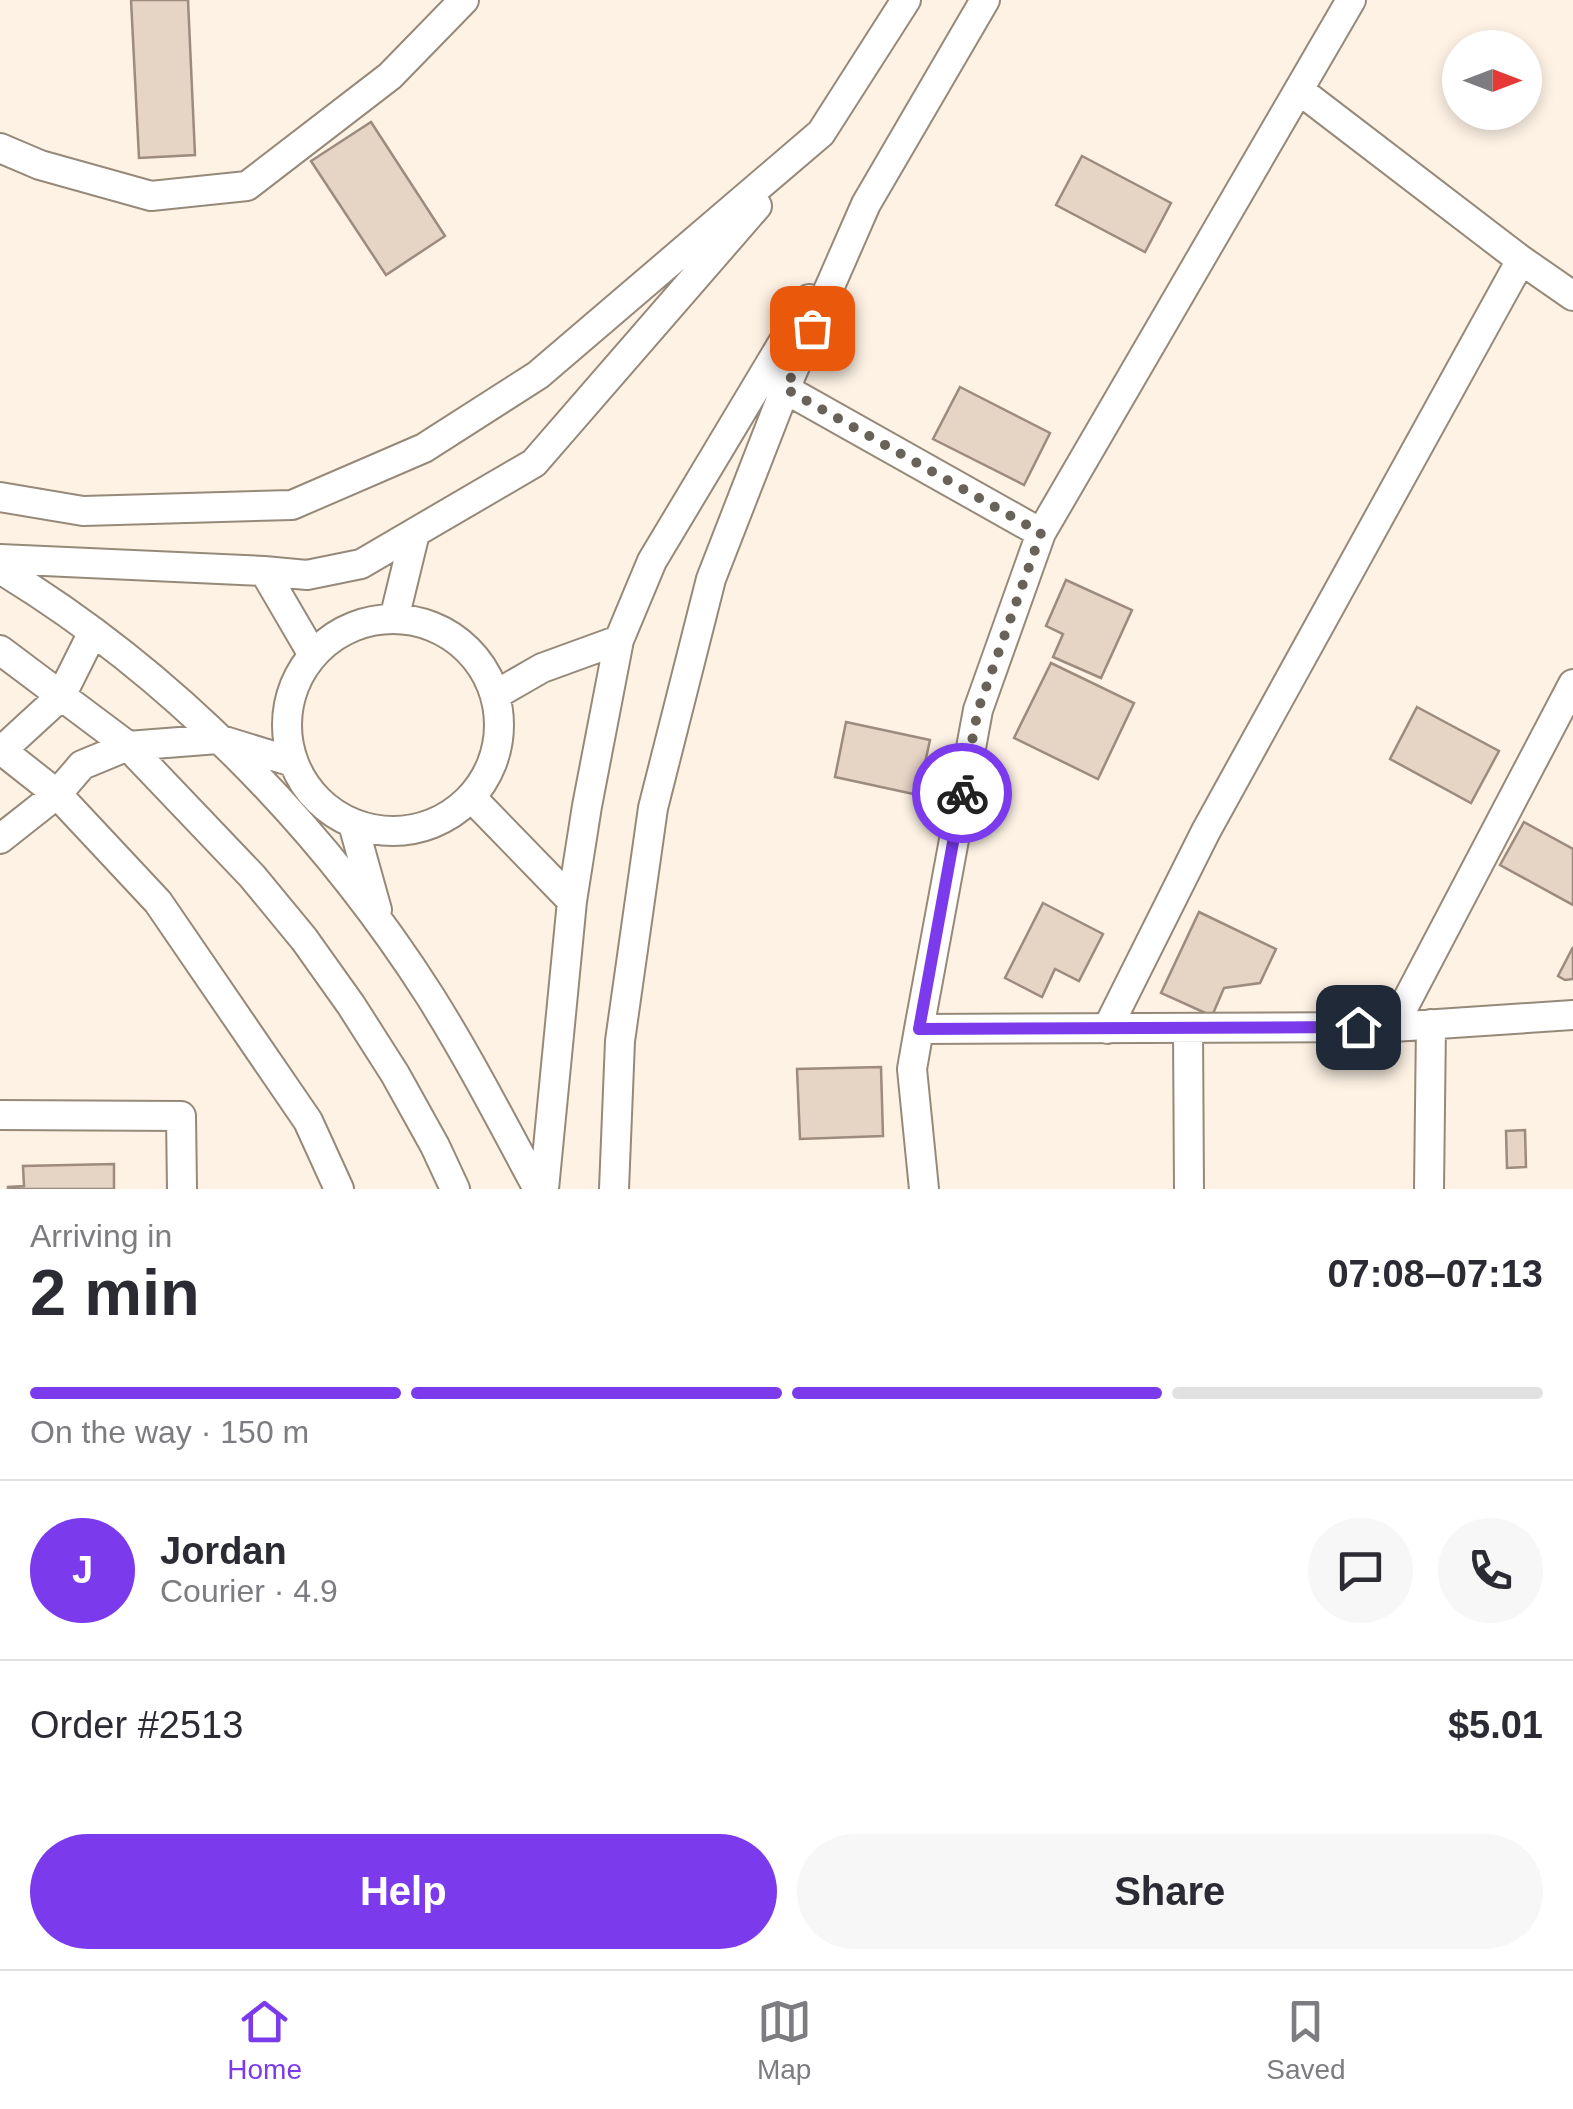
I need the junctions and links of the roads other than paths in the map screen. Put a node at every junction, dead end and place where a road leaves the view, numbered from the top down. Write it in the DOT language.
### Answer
graph roads {
  1 [pos="464,0"];
  2 [pos="906,0"];
  3 [pos="985,0"];
  4 [pos="1351,0"];
  5 [pos="1300,90"];
  6 [pos="822,133"];
  7 [pos="0,148"];
  8 [pos="866,204"];
  9 [pos="1521,260"];
  10 [pos="1573,296"];
  11 [pos="786,389"];
  12 [pos="0,497"];
  13 [pos="415,533"];
  14 [pos="1041,533"];
  15 [pos="0,560"];
  16 [pos="0,569"];
  17 [pos="264,571"];
  18 [pos="394,618"];
  19 [pos="93,632"];
  20 [pos="619,640"];
  21 [pos="0,650"];
  22 [pos="314,655"];
  23 [pos="1573,684"];
  24 [pos="495,695"];
  25 [pos="61,696"];
  26 [pos="218,739"];
  27 [pos="128,746"];
  28 [pos="0,750"];
  29 [pos="293,762"];
  30 [pos="57,794"];
  31 [pos="471,797"];
  32 [pos="353,824"];
  33 [pos="0,839"];
  34 [pos="572,901"];
  35 [pos="381,926"];
  36 [pos="1573,1015"];
  37 [pos="1431,1024"];
  38 [pos="1392,1026"];
  39 [pos="919,1029"];
  40 [pos="1107,1029"];
  41 [pos="1188,1029"];
  42 [pos="0,1115"];
  43 [pos="182,1189"];
  44 [pos="339,1189"];
  45 [pos="456,1189"];
  46 [pos="541,1189"];
  47 [pos="614,1189"];
  48 [pos="924,1189"];
  49 [pos="1189,1189"];
  50 [pos="1429,1189"];
  1 -- 7 [label="street"];
  2 -- 6 [label="street"];
  3 -- 8 [label="street"];
  4 -- 5 [label="street"];
  5 -- 9 [label="street"];
  5 -- 14 [label="street"];
  6 -- 12 [label="street"];
  6 -- 13 [label="street"];
  8 -- 11 [label="street"];
  8 -- 20 [label="street"];
  9 -- 10 [label="street"];
  9 -- 40 [label="street"];
  11 -- 14 [label="street"];
  11 -- 47 [label="street"];
  13 -- 17 [label="street"];
  13 -- 18 [label="street"];
  14 -- 39 [label="street"];
  15 -- 17 [label="street"];
  16 -- 19 [label="street"];
  17 -- 22 [label="street"];
  18 -- 22 [label="street"];
  18 -- 24 [label="street"];
  19 -- 25 [label="street"];
  19 -- 26 [label="street"];
  20 -- 24 [label="street"];
  20 -- 34 [label="street"];
  21 -- 25 [label="street"];
  22 -- 29 [label="street"];
  23 -- 38 [label="street"];
  24 -- 31 [label="street"];
  25 -- 27 [label="street"];
  25 -- 28 [label="street"];
  26 -- 27 [label="street"];
  26 -- 29 [label="street"];
  26 -- 35 [label="street"];
  27 -- 30 [label="street"];
  27 -- 45 [label="street"];
  28 -- 30 [label="street"];
  29 -- 32 [label="street"];
  30 -- 33 [label="street"];
  30 -- 44 [label="street"];
  31 -- 32 [label="street"];
  31 -- 34 [label="street"];
  32 -- 35 [label="street"];
  34 -- 46 [label="street"];
  35 -- 46 [label="street"];
  36 -- 37 [label="street"];
  37 -- 38 [label="street"];
  37 -- 50 [label="street"];
  38 -- 41 [label="street"];
  39 -- 40 [label="street"];
  39 -- 48 [label="street"];
  40 -- 41 [label="street"];
  41 -- 49 [label="street"];
  42 -- 43 [label="street"];
}
